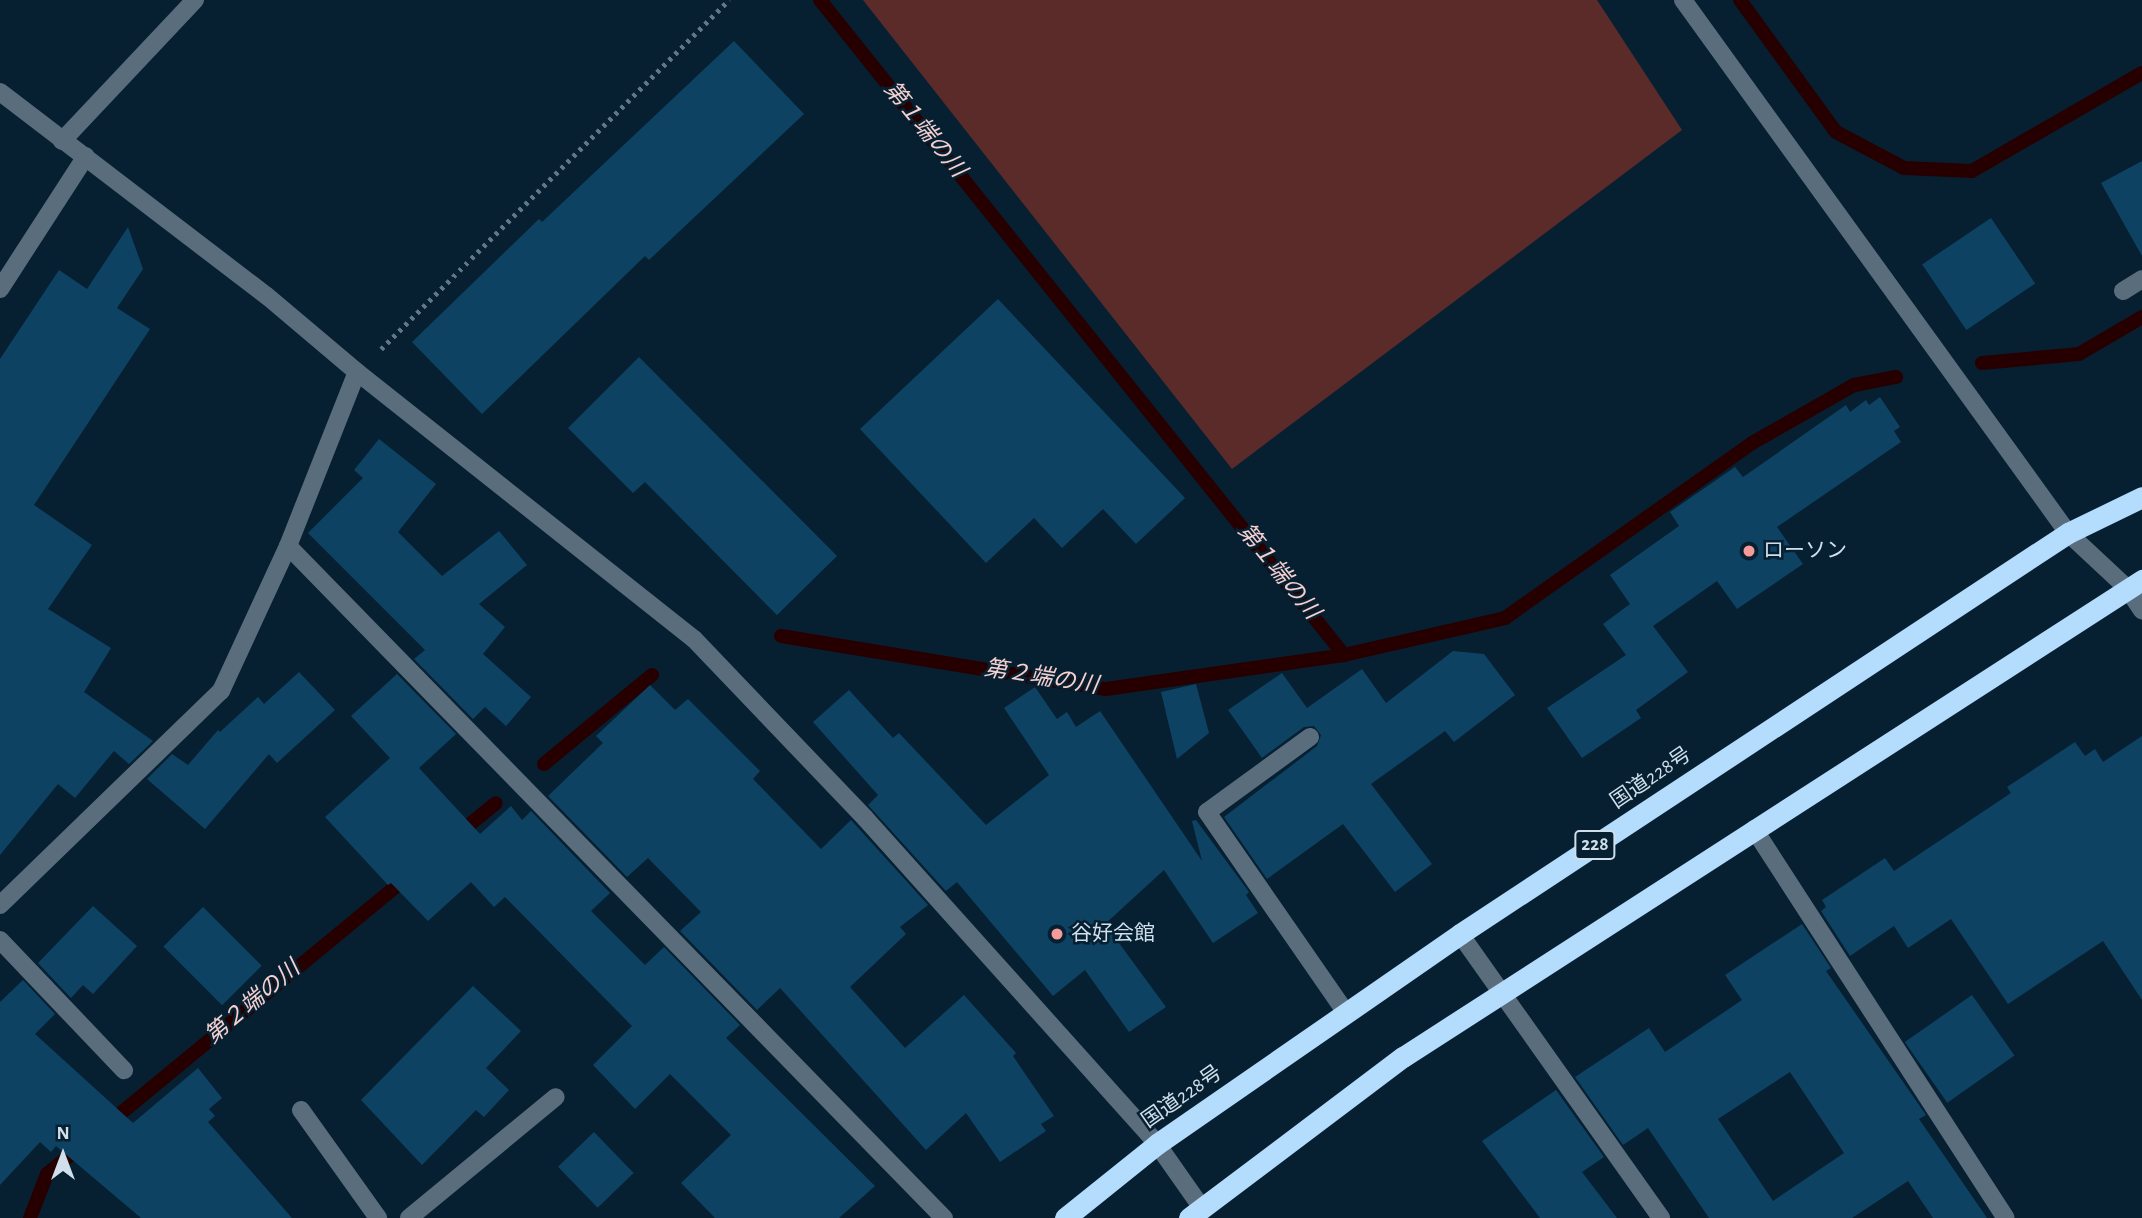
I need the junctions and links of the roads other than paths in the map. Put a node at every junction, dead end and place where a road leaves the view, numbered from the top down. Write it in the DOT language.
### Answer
graph roads {
  1 [pos="195,0"];
  2 [pos="1683,0"];
  3 [pos="0,92"];
  4 [pos="62,141"];
  5 [pos="86,156"];
  6 [pos="2142,279"];
  7 [pos="0,289"];
  8 [pos="2123,291"];
  9 [pos="358,372"];
  10 [pos="2142,497"];
  11 [pos="2068,533"];
  12 [pos="288,546"];
  13 [pos="2134,584"];
  14 [pos="2142,610"];
  15 [pos="1310,737"];
  16 [pos="1754,829"];
  17 [pos="0,905"];
  18 [pos="1460,934"];
  19 [pos="0,940"];
  20 [pos="1501,994"];
  21 [pos="1346,1013"];
  22 [pos="124,1070"];
  23 [pos="556,1097"];
  24 [pos="301,1110"];
  25 [pos="1157,1144"];
  26 [pos="1196,1213"];
  27 [pos="372,1216"];
  28 [pos="409,1218"];
  29 [pos="944,1218"];
  30 [pos="1065,1218"];
  31 [pos="1661,1218"];
  32 [pos="2006,1218"];
  1 -- 4 [label="street"];
  2 -- 11 [label="street"];
  3 -- 4 [label="street"];
  4 -- 5 [label="street"];
  5 -- 7 [label="street"];
  5 -- 9 [label="street"];
  6 -- 8 [label="street"];
  9 -- 12 [label="street"];
  9 -- 25 [label="street"];
  10 -- 11 [label="highway, 国道228号 / 228"];
  11 -- 13 [label="street"];
  11 -- 18 [label="highway, 国道228号 / 228"];
  12 -- 17 [label="street"];
  12 -- 29 [label="street"];
  13 -- 14 [label="street"];
  13 -- 16 [label="highway"];
  15 -- 21 [label="street"];
  16 -- 20 [label="highway"];
  16 -- 32 [label="street"];
  18 -- 20 [label="street"];
  18 -- 21 [label="highway, 国道228号 / 228"];
  19 -- 22 [label="street"];
  20 -- 26 [label="highway"];
  20 -- 31 [label="street"];
  21 -- 25 [label="highway, 国道228号 / 228"];
  23 -- 28 [label="street"];
  24 -- 27 [label="street"];
  25 -- 26 [label="street"];
  25 -- 30 [label="highway, 国道228号 / 228"];
}
